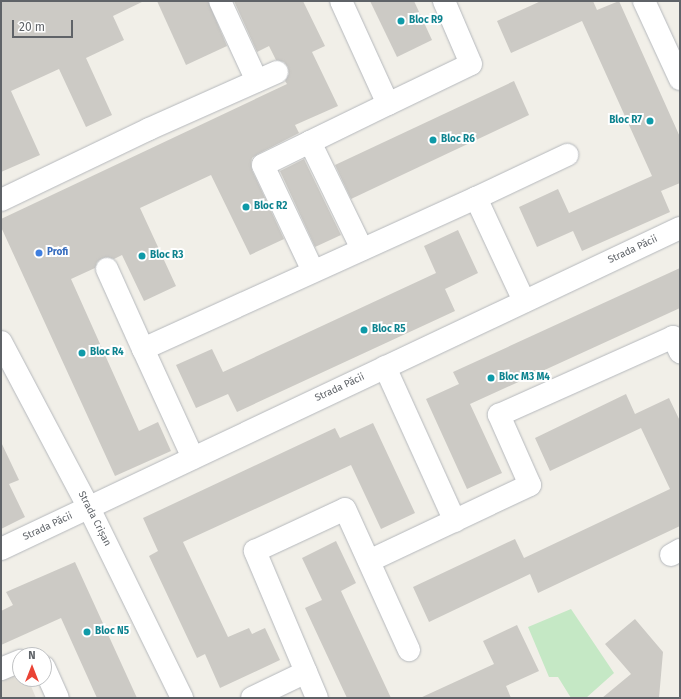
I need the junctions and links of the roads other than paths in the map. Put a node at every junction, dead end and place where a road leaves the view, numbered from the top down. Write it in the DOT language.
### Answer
graph roads {
  1 [pos="220,1"];
  2 [pos="341,1"];
  3 [pos="444,1"];
  4 [pos="644,1"];
  5 [pos="277,72"];
  6 [pos="680,78"];
  7 [pos="257,81"];
  8 [pos="388,104"];
  9 [pos="310,142"];
  10 [pos="567,155"];
  11 [pos="476,198"];
  12 [pos="1,200"];
  13 [pos="680,228"];
  14 [pos="362,249"];
  15 [pos="107,269"];
  16 [pos="313,271"];
  17 [pos="524,301"];
  18 [pos="1,342"];
  19 [pos="143,349"];
  20 [pos="680,352"];
  21 [pos="385,367"];
  22 [pos="193,458"];
  23 [pos="88,508"];
  24 [pos="455,521"];
  25 [pos="1,549"];
  26 [pos="369,561"];
  27 [pos="409,650"];
  28 [pos="12,664"];
  29 [pos="1,669"];
  30 [pos="306,672"];
  31 [pos="52,685"];
  32 [pos="58,698"];
  33 [pos="182,698"];
  34 [pos="252,698"];
  35 [pos="318,698"];
  1 -- 7 [label="street"];
  2 -- 8 [label="street"];
  3 -- 8 [label="street"];
  4 -- 6 [label="street"];
  5 -- 7 [label="street"];
  7 -- 12 [label="street"];
  8 -- 9 [label="street"];
  9 -- 14 [label="street"];
  9 -- 16 [label="street"];
  10 -- 11 [label="street"];
  11 -- 14 [label="street"];
  11 -- 17 [label="street"];
  13 -- 17 [label="street, Strada Păcii"];
  14 -- 16 [label="street"];
  15 -- 19 [label="street"];
  16 -- 19 [label="street"];
  17 -- 21 [label="street, Strada Păcii"];
  18 -- 23 [label="street, Strada Crișan"];
  19 -- 22 [label="street"];
  20 -- 24 [label="street"];
  21 -- 22 [label="street, Strada Păcii"];
  21 -- 24 [label="street"];
  22 -- 23 [label="street, Strada Păcii"];
  23 -- 25 [label="street, Strada Păcii"];
  23 -- 33 [label="street, Strada Crișan"];
  24 -- 26 [label="street"];
  26 -- 27 [label="street"];
  26 -- 30 [label="street"];
  28 -- 29 [label="street"];
  30 -- 34 [label="street"];
  30 -- 35 [label="street"];
  31 -- 32 [label="street"];
}
